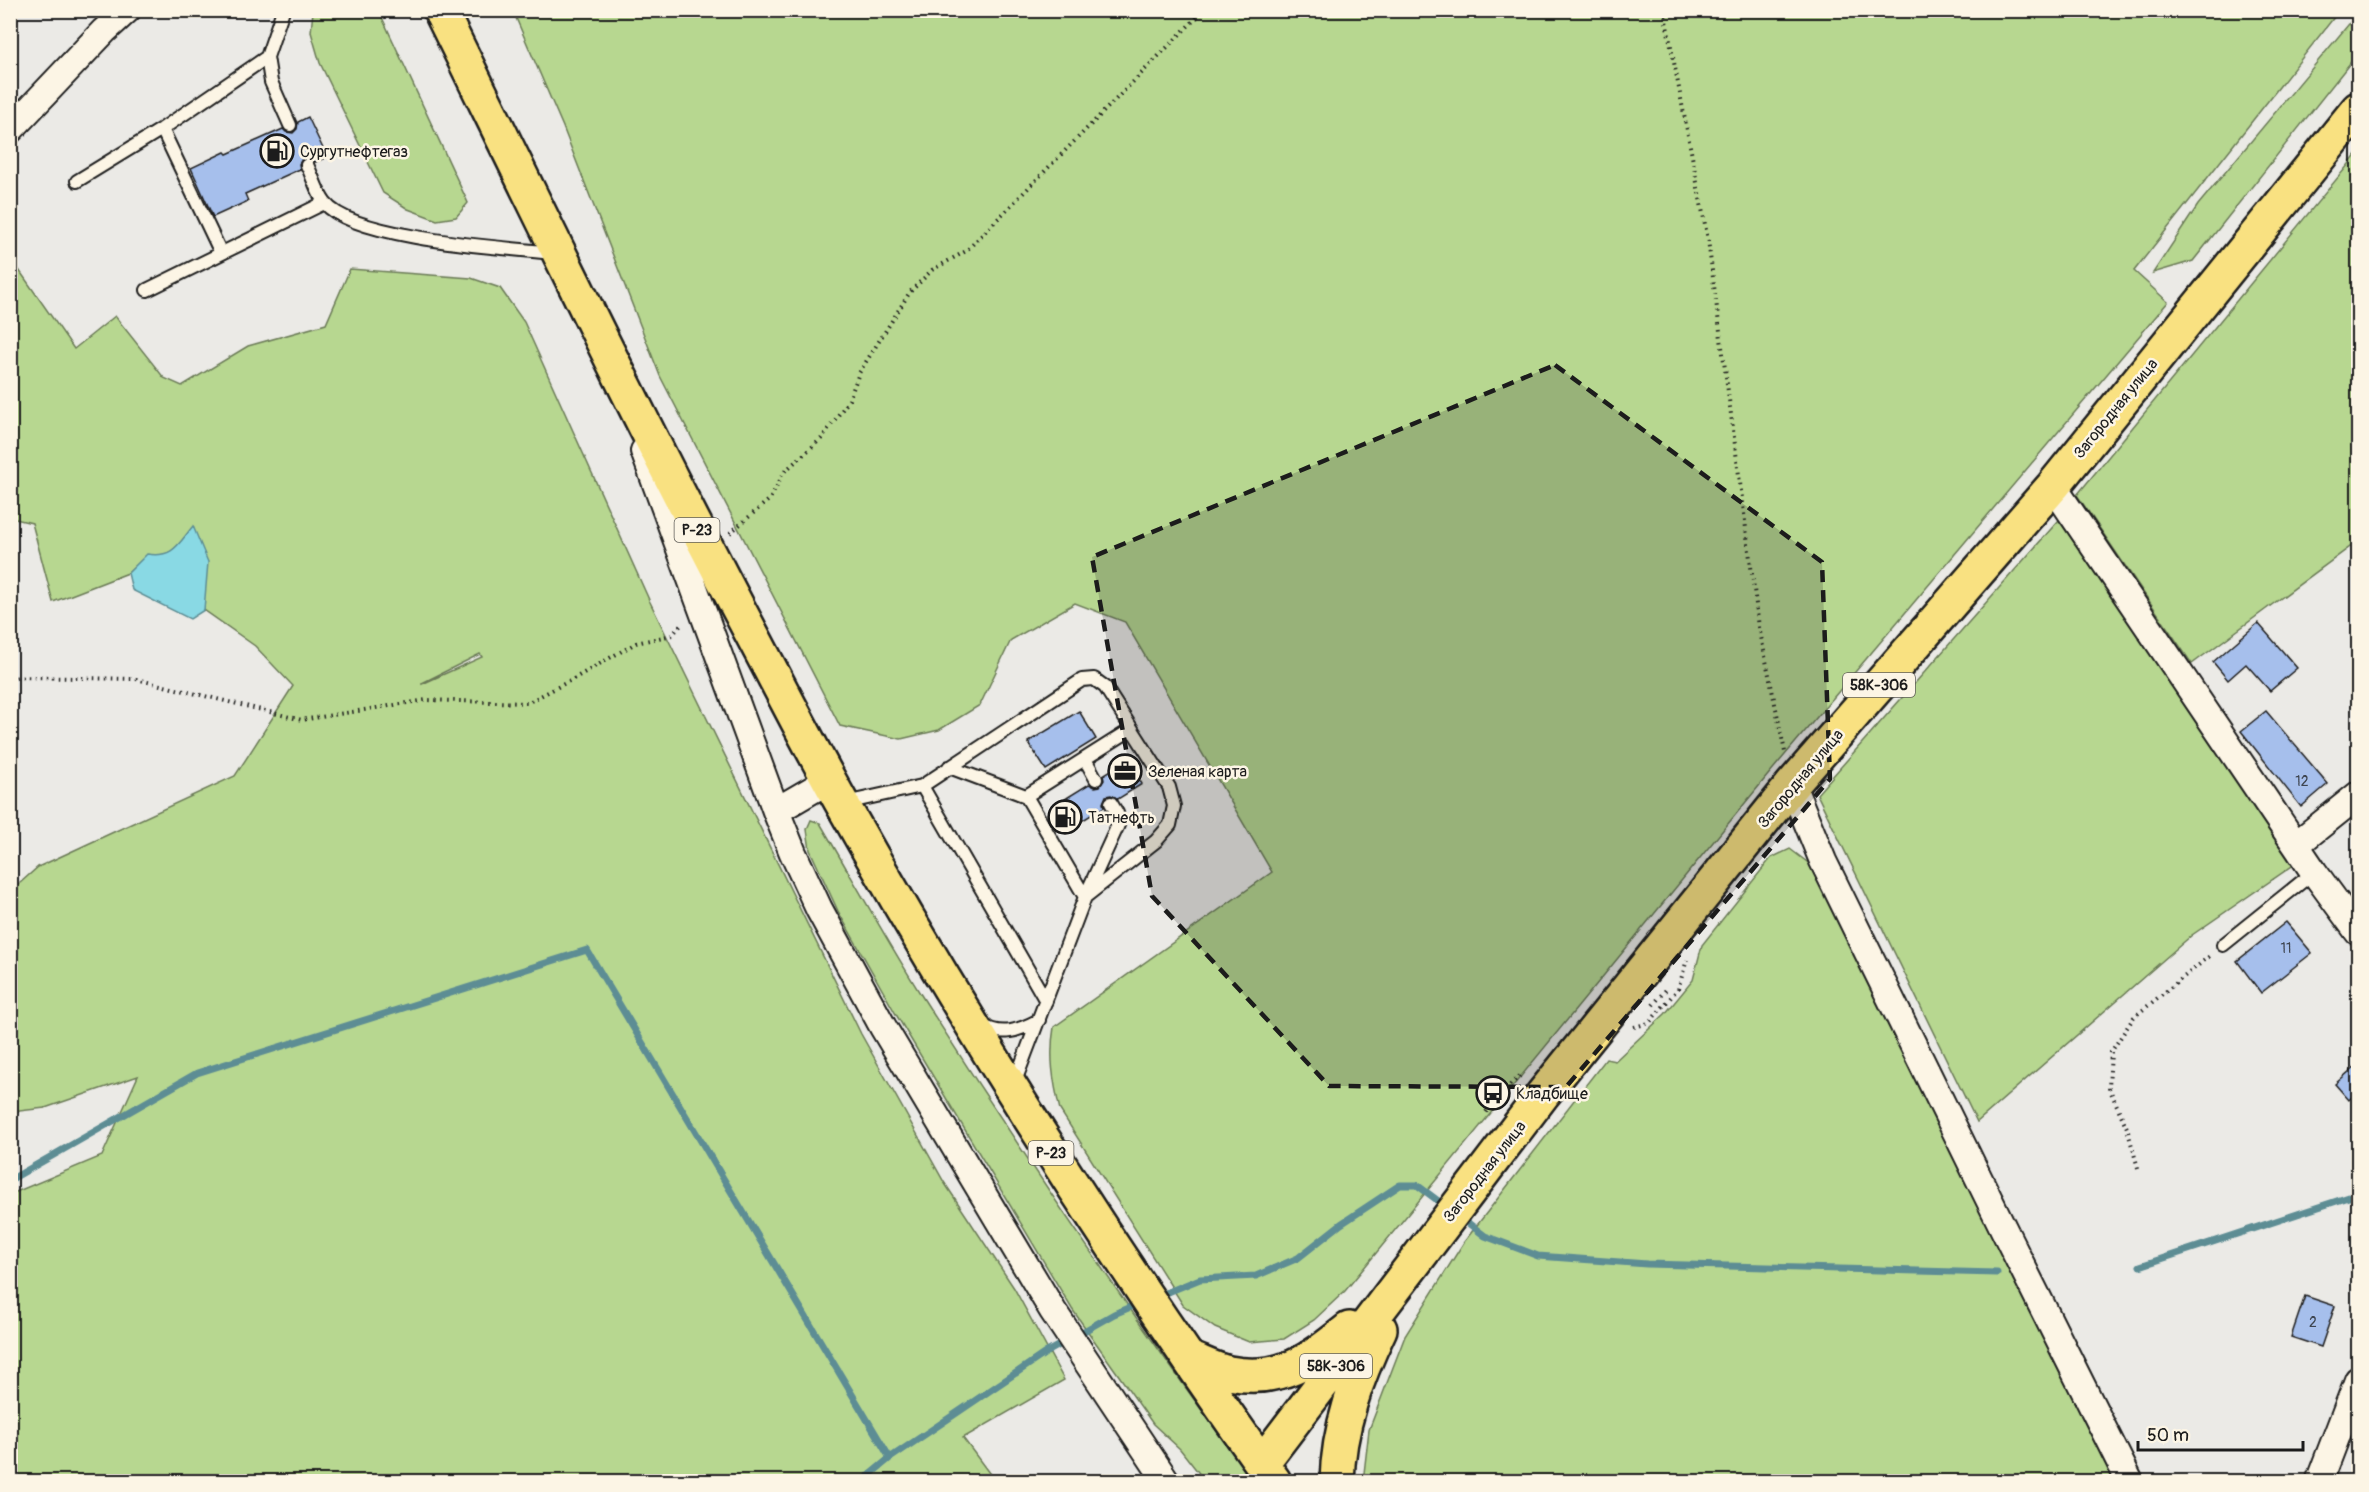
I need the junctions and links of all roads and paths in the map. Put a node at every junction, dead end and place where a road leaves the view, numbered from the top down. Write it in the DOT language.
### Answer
graph roads {
  1 [pos="127,10"];
  2 [pos="283,10"];
  3 [pos="440,10"];
  4 [pos="1204,10"];
  5 [pos="1664,10"];
  6 [pos="267,57"];
  7 [pos="2358,109"];
  8 [pos="290,125"];
  9 [pos="162,129"];
  10 [pos="10,130"];
  11 [pos="308,165"];
  12 [pos="77,181"];
  13 [pos="324,203"];
  14 [pos="221,253"];
  15 [pos="559,254"];
  16 [pos="147,290"];
  17 [pos="606,349"];
  18 [pos="2053,486"];
  19 [pos="709,552"];
  20 [pos="700,604"];
  21 [pos="10,679"];
  22 [pos="1132,729"];
  23 [pos="1084,759"];
  24 [pos="949,767"];
  25 [pos="1096,779"];
  26 [pos="1792,785"];
  27 [pos="922,786"];
  28 [pos="835,792"];
  29 [pos="2358,795"];
  30 [pos="1026,796"];
  31 [pos="1111,803"];
  32 [pos="776,812"];
  33 [pos="2297,844"];
  34 [pos="2314,872"];
  35 [pos="1085,897"];
  36 [pos="2358,932"];
  37 [pos="2223,945"];
  38 [pos="1046,1001"];
  39 [pos="967,1016"];
  40 [pos="1039,1020"];
  41 [pos="1011,1091"];
  42 [pos="2138,1168"];
  43 [pos="1410,1268"];
  44 [pos="1189,1358"];
  45 [pos="2358,1380"];
  46 [pos="1268,1472"];
  47 [pos="1167,1482"];
  48 [pos="1337,1482"];
  49 [pos="2130,1482"];
  50 [pos="2319,1482"];
  1 -- 10 [label="street"];
  2 -- 6 [label="lane"];
  3 -- 15 [label="highway, Р-23"];
  4 -- 19 [label="path"];
  5 -- 26 [label="path"];
  6 -- 8 [label="lane"];
  6 -- 9 [label="lane"];
  7 -- 18 [label="highway, Загородная улица / 58К-306"];
  9 -- 12 [label="lane"];
  9 -- 14 [label="lane"];
  11 -- 13 [label="lane"];
  13 -- 14 [label="lane"];
  13 -- 15 [label="lane"];
  14 -- 16 [label="lane"];
  15 -- 17 [label="highway, Р-23"];
  17 -- 19 [label="highway, Р-23"];
  17 -- 20 [label="street"];
  18 -- 26 [label="highway, Загородная улица / 58К-306"];
  18 -- 33 [label="street"];
  19 -- 28 [label="highway, Р-23"];
  20 -- 21 [label="path"];
  20 -- 32 [label="street"];
  22 -- 23 [label="lane"];
  22 -- 24 [label="lane"];
  22 -- 35 [label="lane"];
  23 -- 25 [label="lane"];
  23 -- 30 [label="lane"];
  24 -- 27 [label="lane"];
  24 -- 30 [label="lane"];
  26 -- 43 [label="highway, Загородная улица / 58К-306"];
  26 -- 49 [label="street"];
  27 -- 28 [label="lane"];
  27 -- 38 [label="lane"];
  28 -- 32 [label="street"];
  28 -- 39 [label="highway, Р-23"];
  29 -- 33 [label="street"];
  30 -- 35 [label="lane"];
  31 -- 35 [label="lane"];
  32 -- 47 [label="street"];
  33 -- 34 [label="street"];
  34 -- 36 [label="street"];
  34 -- 37 [label="lane"];
  35 -- 38 [label="lane"];
  37 -- 42 [label="path"];
  38 -- 40 [label="lane"];
  39 -- 40 [label="lane"];
  39 -- 41 [label="highway, Р-23"];
  40 -- 41 [label="lane"];
  41 -- 44 [label="highway, Р-23"];
  43 -- 44 [label="highway"];
  43 -- 46 [label="highway, Загородная улица / 58К-306"];
  43 -- 48 [label="highway"];
  44 -- 46 [label="highway, Р-23"];
  45 -- 50 [label="street"];
}
